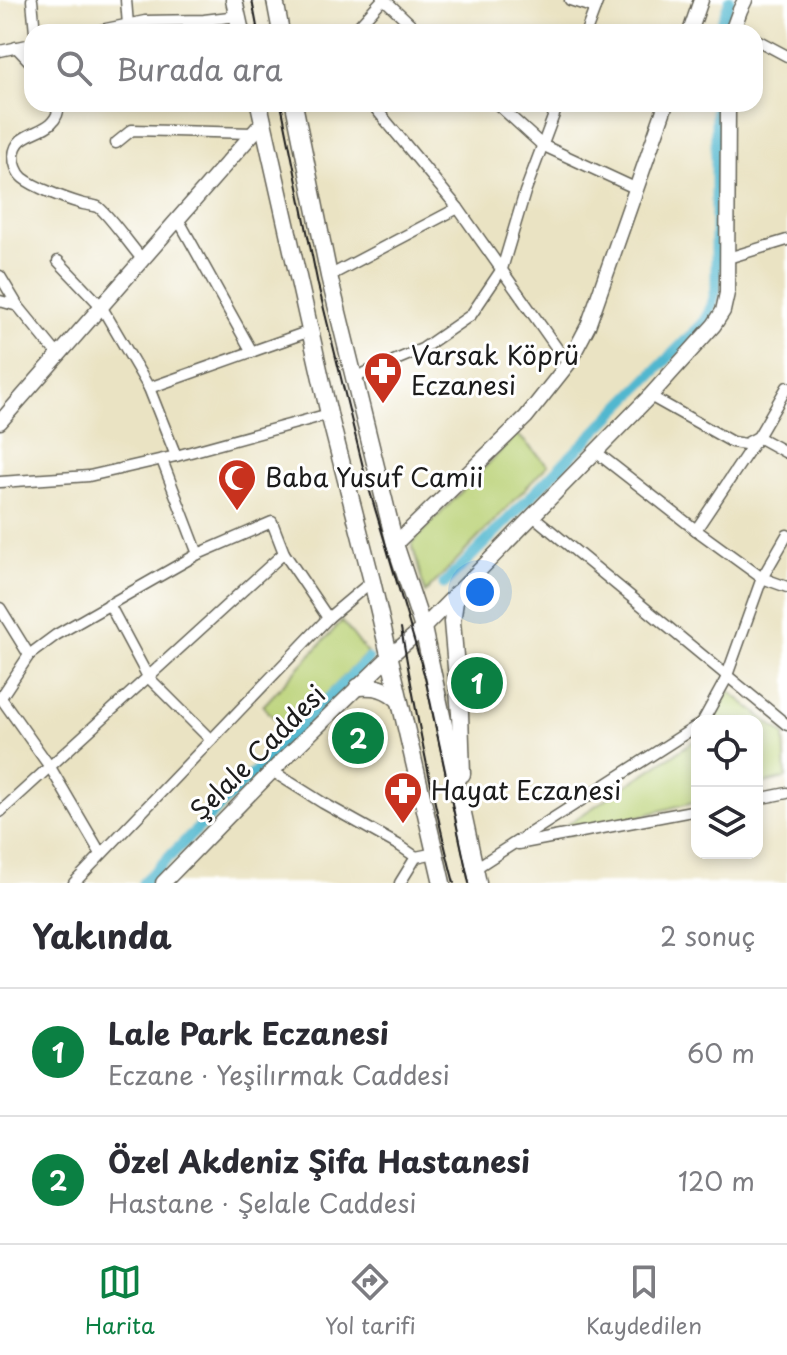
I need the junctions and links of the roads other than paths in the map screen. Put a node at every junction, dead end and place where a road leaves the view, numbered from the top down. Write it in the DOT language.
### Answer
graph roads {
  1 [pos="32,0"];
  2 [pos="126,0"];
  3 [pos="275,0"];
  4 [pos="384,0"];
  5 [pos="570,0"];
  6 [pos="701,0"];
  7 [pos="745,0"];
  8 [pos="596,4"];
  9 [pos="238,16"];
  10 [pos="34,24"];
  11 [pos="128,24"];
  12 [pos="132,24"];
  13 [pos="280,24"];
  14 [pos="361,24"];
  15 [pos="410,24"];
  16 [pos="589,24"];
  17 [pos="693,24"];
  18 [pos="738,24"];
  19 [pos="763,43"];
  20 [pos="24,46"];
  21 [pos="16,47"];
  22 [pos="0,51"];
  23 [pos="24,56"];
  24 [pos="787,56"];
  25 [pos="57,112"];
  26 [pos="259,112"];
  27 [pos="296,112"];
  28 [pos="379,112"];
  29 [pos="506,112"];
  30 [pos="555,112"];
  31 [pos="663,112"];
  32 [pos="728,112"];
  33 [pos="258,128"];
  34 [pos="116,143"];
  35 [pos="542,145"];
  36 [pos="637,189"];
  37 [pos="458,208"];
  38 [pos="178,219"];
  39 [pos="787,240"];
  40 [pos="728,258"];
  41 [pos="142,259"];
  42 [pos="58,261"];
  43 [pos="502,269"];
  44 [pos="0,276"];
  45 [pos="329,276"];
  46 [pos="0,301"];
  47 [pos="18,306"];
  48 [pos="101,306"];
  49 [pos="310,331"];
  50 [pos="252,352"];
  51 [pos="58,355"];
  52 [pos="568,364"];
  53 [pos="353,378"];
  54 [pos="787,387"];
  55 [pos="149,388"];
  56 [pos="650,396"];
  57 [pos="3,414"];
  58 [pos="329,414"];
  59 [pos="758,437"];
  60 [pos="596,452"];
  61 [pos="787,453"];
  62 [pos="176,456"];
  63 [pos="162,460"];
  64 [pos="0,482"];
  65 [pos="533,516"];
  66 [pos="696,530"];
  67 [pos="787,535"];
  68 [pos="395,544"];
  69 [pos="284,553"];
  70 [pos="198,554"];
  71 [pos="762,578"];
  72 [pos="372,581"];
  73 [pos="787,587"];
  74 [pos="456,594"];
  75 [pos="109,604"];
  76 [pos="0,608"];
  77 [pos="328,618"];
  78 [pos="423,628"];
  79 [pos="29,655"];
  80 [pos="389,657"];
  81 [pos="726,676"];
  82 [pos="148,677"];
  83 [pos="358,687"];
  84 [pos="1,699"];
  85 [pos="399,700"];
  86 [pos="706,715"];
  87 [pos="787,725"];
  88 [pos="691,730"];
  89 [pos="211,740"];
  90 [pos="50,767"];
  91 [pos="272,771"];
  92 [pos="787,793"];
  93 [pos="763,798"];
  94 [pos="691,811"];
  95 [pos="0,812"];
  96 [pos="463,815"];
  97 [pos="511,845"];
  98 [pos="435,853"];
  99 [pos="101,854"];
  100 [pos="416,857"];
  101 [pos="476,876"];
  102 [pos="74,883"];
  103 [pos="163,883"];
  104 [pos="400,883"];
  105 [pos="442,883"];
  1 -- 10 [label="street"];
  2 -- 11 [label="street"];
  3 -- 13 [label="main road"];
  4 -- 14 [label="street"];
  4 -- 15 [label="street"];
  5 -- 8 [label="street"];
  6 -- 17 [label="street"];
  7 -- 18 [label="street"];
  8 -- 16 [label="street"];
  9 -- 12 [label="street"];
  19 -- 24 [label="street"];
  20 -- 21 [label="street"];
  21 -- 22 [label="street"];
  21 -- 23 [label="street"];
  25 -- 41 [label="street"];
  26 -- 33 [label="main road"];
  27 -- 45 [label="main road"];
  28 -- 37 [label="street"];
  29 -- 35 [label="street"];
  30 -- 35 [label="street"];
  31 -- 36 [label="street"];
  32 -- 40 [label="street, Şelale Caddesi"];
  33 -- 34 [label="street"];
  33 -- 38 [label="street"];
  33 -- 49 [label="main road"];
  35 -- 36 [label="street"];
  35 -- 43 [label="street"];
  36 -- 52 [label="street"];
  37 -- 43 [label="street"];
  37 -- 45 [label="street"];
  38 -- 41 [label="street"];
  38 -- 50 [label="street"];
  39 -- 40 [label="street"];
  40 -- 56 [label="street, Şelale Caddesi"];
  41 -- 48 [label="street"];
  42 -- 48 [label="street"];
  43 -- 52 [label="street"];
  43 -- 53 [label="street"];
  44 -- 47 [label="street"];
  45 -- 53 [label="main road"];
  46 -- 47 [label="street"];
  47 -- 51 [label="street"];
  48 -- 51 [label="street"];
  48 -- 55 [label="street"];
  49 -- 50 [label="street"];
  49 -- 58 [label="main road"];
  50 -- 55 [label="street"];
  51 -- 57 [label="street"];
  52 -- 68 [label="street"];
  53 -- 68 [label="main road"];
  54 -- 59 [label="street"];
  55 -- 62 [label="street"];
  56 -- 59 [label="street"];
  56 -- 60 [label="street, Şelale Caddesi"];
  58 -- 62 [label="street"];
  58 -- 72 [label="main road"];
  59 -- 61 [label="street"];
  59 -- 66 [label="street"];
  60 -- 65 [label="street, Şelale Caddesi"];
  60 -- 66 [label="street"];
  62 -- 63 [label="street"];
  63 -- 64 [label="street"];
  63 -- 70 [label="street"];
  65 -- 74 [label="street, Şelale Caddesi"];
  65 -- 81 [label="street"];
  66 -- 71 [label="street"];
  67 -- 71 [label="street"];
  68 -- 78 [label="main road"];
  69 -- 70 [label="street"];
  69 -- 77 [label="street"];
  69 -- 82 [label="street"];
  70 -- 75 [label="street"];
  71 -- 73 [label="street"];
  71 -- 81 [label="street"];
  72 -- 77 [label="street"];
  72 -- 80 [label="main road"];
  74 -- 78 [label="street, Şelale Caddesi"];
  74 -- 96 [label="main road"];
  75 -- 79 [label="street"];
  75 -- 82 [label="street"];
  76 -- 79 [label="street"];
  77 -- 89 [label="street"];
  78 -- 80 [label="street, Şelale Caddesi"];
  78 -- 96 [label="main road"];
  79 -- 84 [label="street"];
  80 -- 83 [label="street, Şelale Caddesi"];
  80 -- 85 [label="main road"];
  81 -- 86 [label="street"];
  81 -- 87 [label="street"];
  82 -- 89 [label="street"];
  82 -- 90 [label="street"];
  83 -- 85 [label="main road"];
  83 -- 91 [label="street, Şelale Caddesi"];
  84 -- 90 [label="street"];
  85 -- 98 [label="main road"];
  88 -- 97 [label="street"];
  89 -- 99 [label="street"];
  90 -- 95 [label="street"];
  90 -- 99 [label="street"];
  91 -- 100 [label="street"];
  91 -- 103 [label="street, Şelale Caddesi"];
  92 -- 93 [label="street"];
  94 -- 97 [label="street"];
  96 -- 101 [label="main road"];
  97 -- 101 [label="street"];
  98 -- 100 [label="street"];
  98 -- 105 [label="main road"];
  99 -- 102 [label="street"];
  100 -- 104 [label="street"];
}
